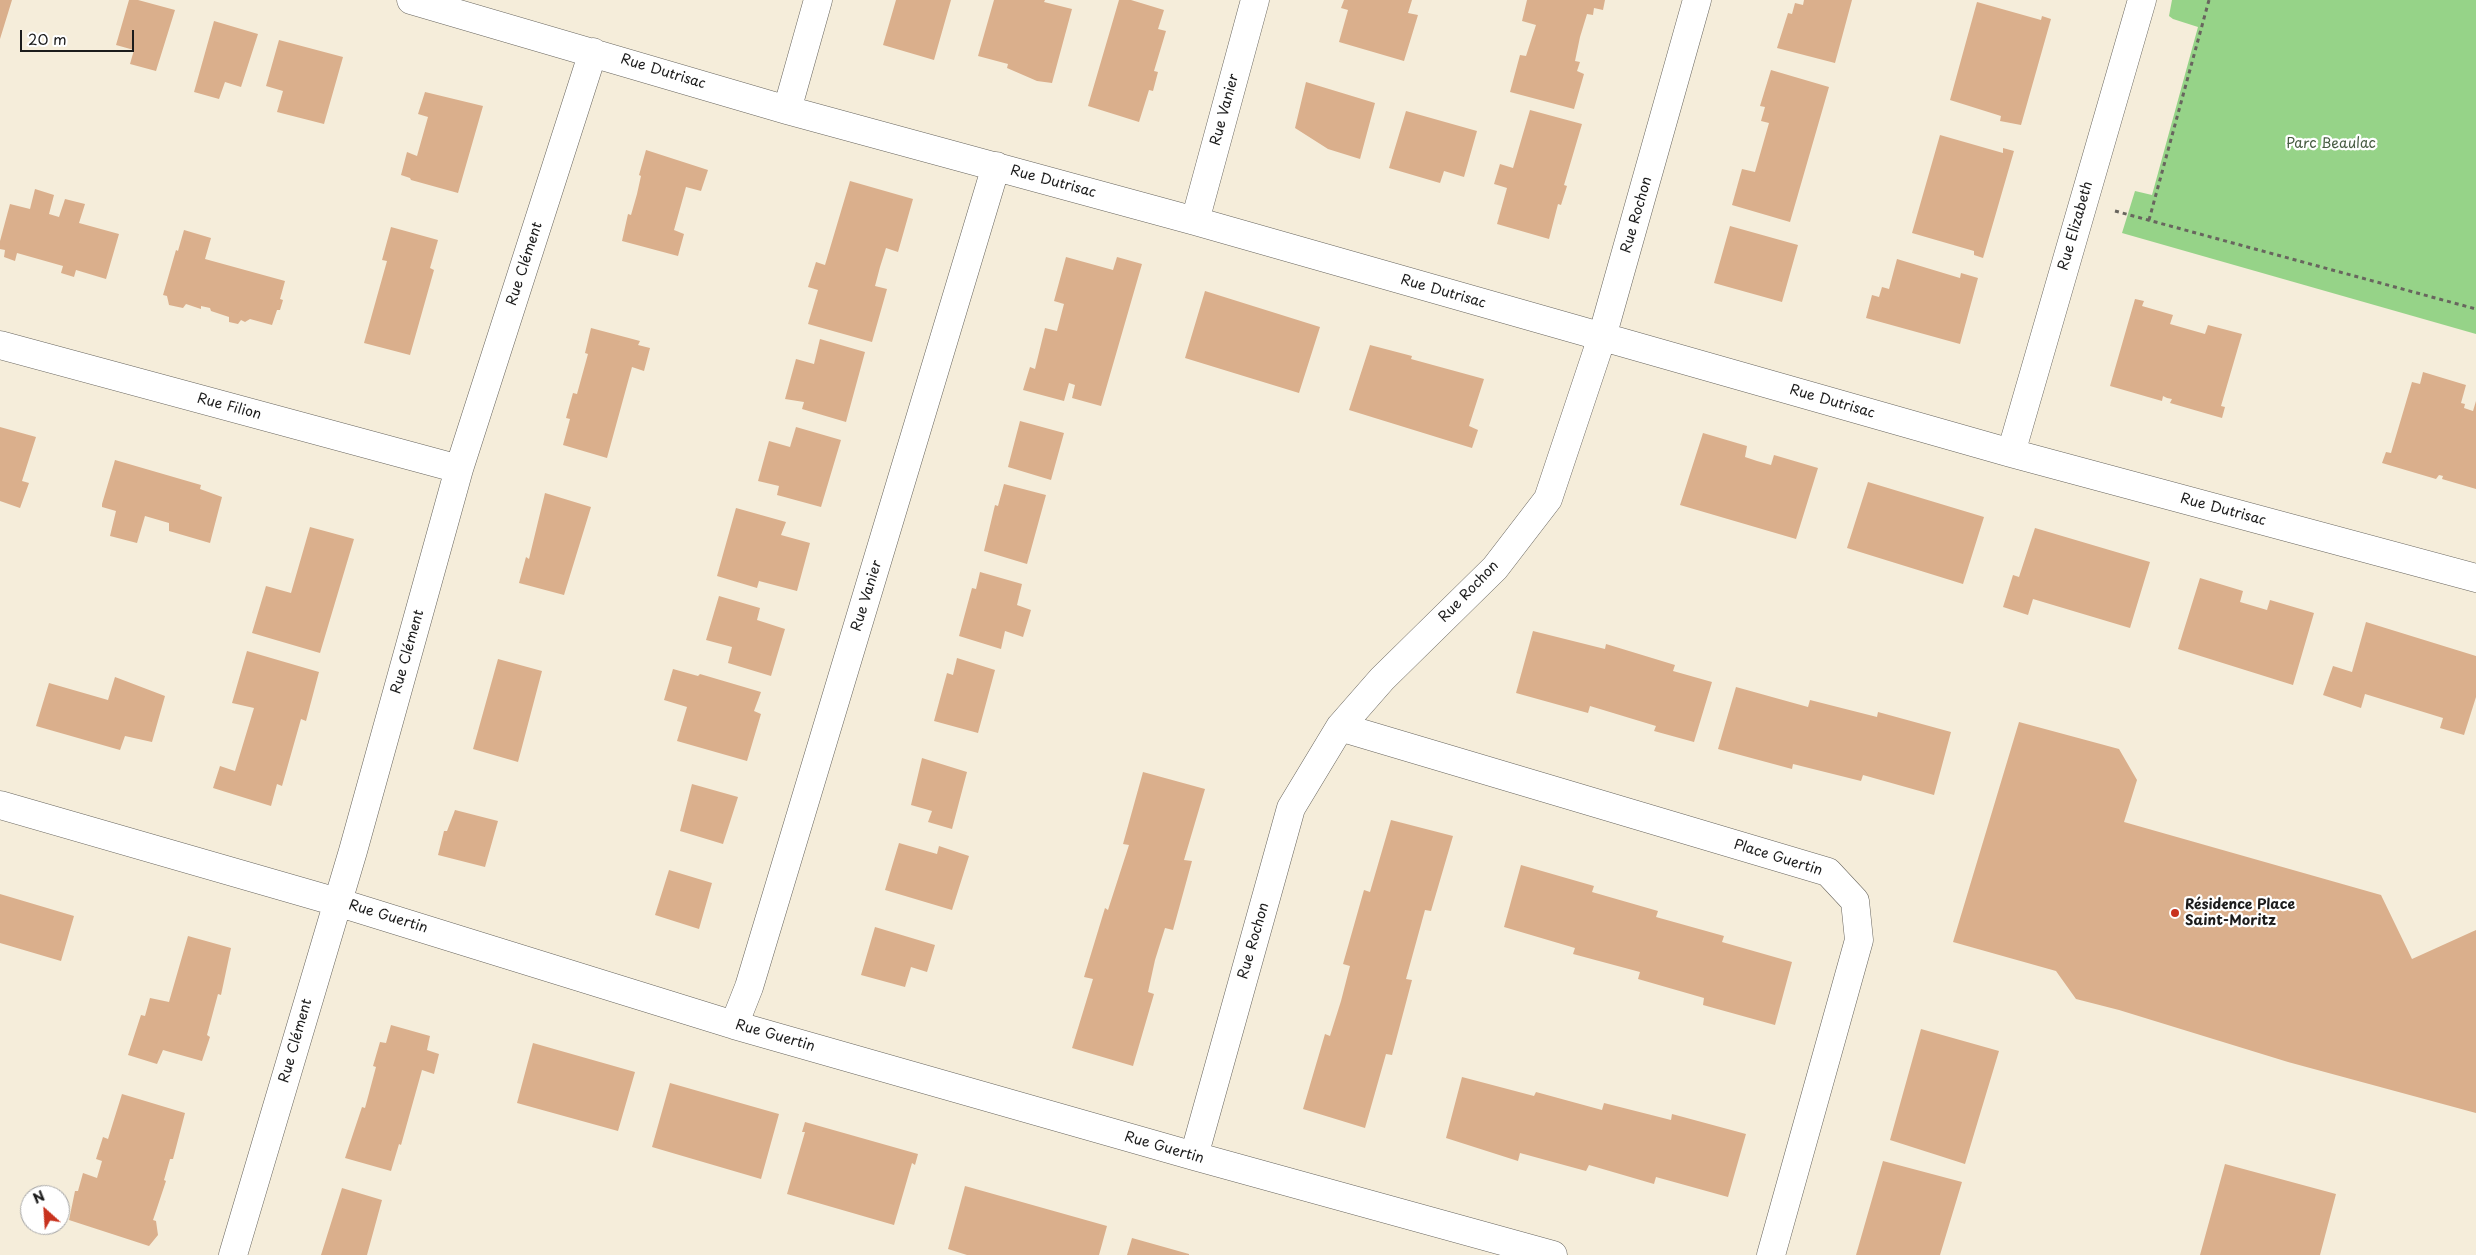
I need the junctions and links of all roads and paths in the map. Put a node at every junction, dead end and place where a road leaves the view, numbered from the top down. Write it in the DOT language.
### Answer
graph roads {
  1 [pos="411,0"];
  2 [pos="818,0"];
  3 [pos="1255,0"];
  4 [pos="1697,0"];
  5 [pos="2142,0"];
  6 [pos="2210,0"];
  7 [pos="593,52"];
  8 [pos="787,110"];
  9 [pos="996,166"];
  10 [pos="2083,202"];
  11 [pos="2149,220"];
  12 [pos="1195,221"];
  13 [pos="2476,309"];
  14 [pos="1602,337"];
  15 [pos="0,344"];
  16 [pos="2011,453"];
  17 [pos="459,469"];
  18 [pos="2476,578"];
  19 [pos="1340,727"];
  20 [pos="0,805"];
  21 [pos="337,902"];
  22 [pos="734,1024"];
  23 [pos="1194,1156"];
  24 [pos="233,1255"];
  25 [pos="1553,1255"];
  26 [pos="1771,1255"];
  1 -- 7 [label="street, Rue Dutrisac"];
  2 -- 8 [label="street"];
  3 -- 12 [label="street, Rue Vanier"];
  4 -- 14 [label="street, Rue Rochon"];
  5 -- 10 [label="street, Rue Elizabeth"];
  6 -- 11 [label="path"];
  7 -- 8 [label="street, Rue Dutrisac"];
  7 -- 17 [label="street, Rue Clément"];
  8 -- 9 [label="street, Rue Dutrisac"];
  9 -- 12 [label="street, Rue Dutrisac"];
  9 -- 22 [label="street, Rue Vanier"];
  10 -- 11 [label="path"];
  10 -- 16 [label="street, Rue Elizabeth"];
  11 -- 13 [label="path"];
  12 -- 14 [label="street, Rue Dutrisac"];
  14 -- 16 [label="street, Rue Dutrisac"];
  14 -- 19 [label="street, Rue Rochon"];
  15 -- 17 [label="street, Rue Filion"];
  16 -- 18 [label="street, Rue Dutrisac"];
  17 -- 21 [label="street, Rue Clément"];
  19 -- 23 [label="street, Rue Rochon"];
  19 -- 26 [label="street, Place Guertin"];
  20 -- 21 [label="street, Rue Guertin"];
  21 -- 22 [label="street, Rue Guertin"];
  21 -- 24 [label="street, Rue Clément"];
  22 -- 23 [label="street, Rue Guertin"];
  23 -- 25 [label="street, Rue Guertin"];
}
